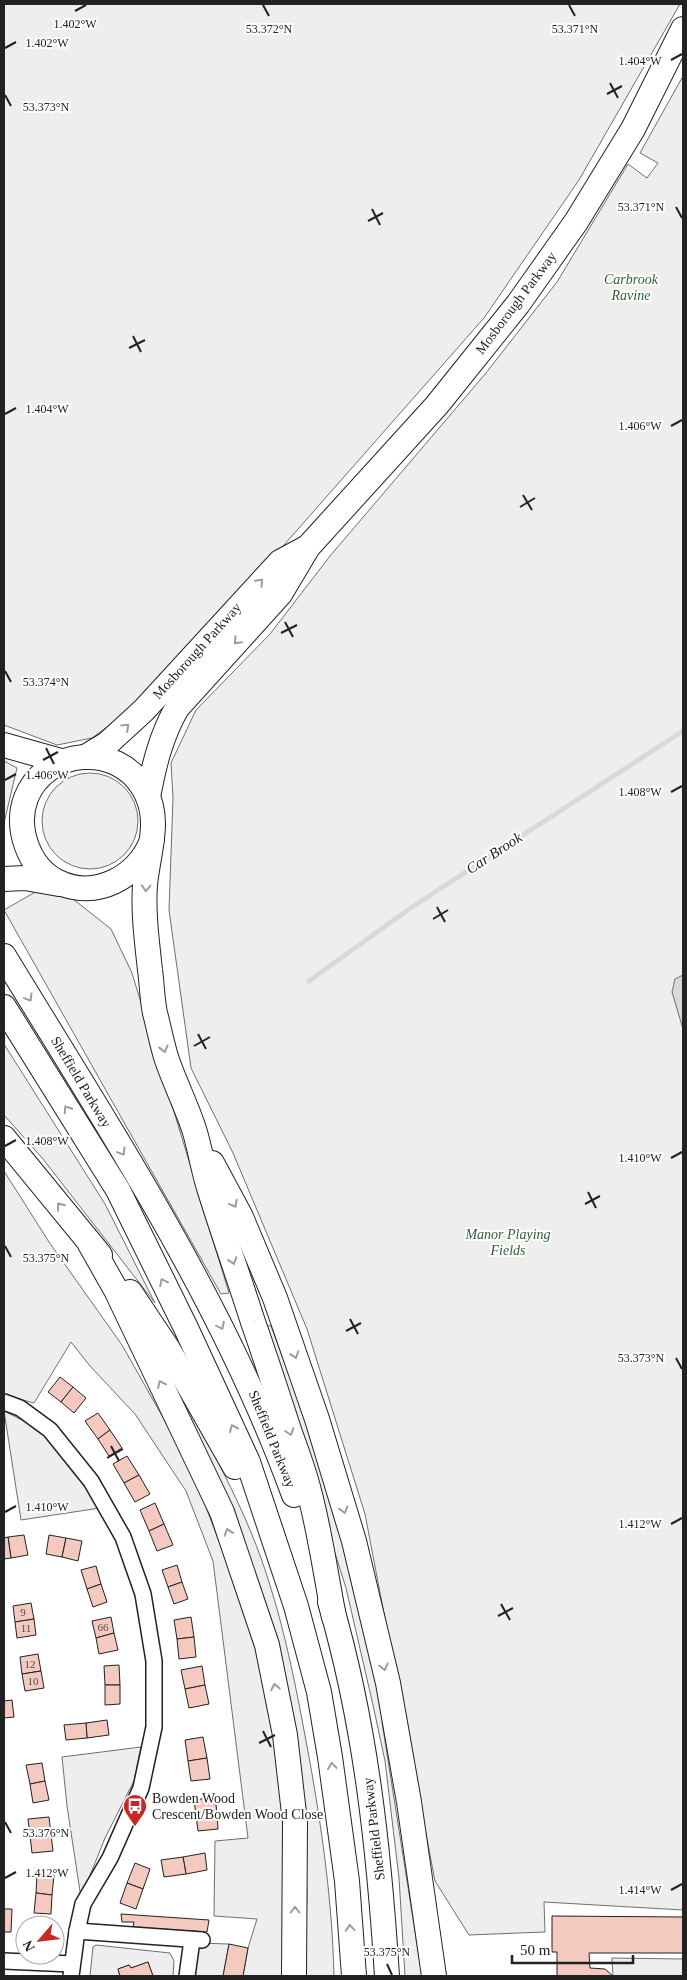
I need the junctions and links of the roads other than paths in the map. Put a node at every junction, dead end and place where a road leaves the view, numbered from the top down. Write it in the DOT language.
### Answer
graph roads {
  1 [pos="683,29"];
  2 [pos="308,547"];
  3 [pos="4,745"];
  4 [pos="87,756"];
  5 [pos="61,761"];
  6 [pos="148,797"];
  7 [pos="152,840"];
  8 [pos="25,842"];
  9 [pos="4,872"];
  10 [pos="4,880"];
  11 [pos="60,884"];
  12 [pos="4,956"];
  13 [pos="4,1007"];
  14 [pos="194,1131"];
  15 [pos="4,1138"];
  16 [pos="90,1244"];
  17 [pos="4,1402"];
  18 [pos="296,1606"];
  19 [pos="334,1618"];
  20 [pos="77,1930"];
  21 [pos="4,1961"];
  22 [pos="71,1970"];
  23 [pos="187,1976"];
  24 [pos="294,1976"];
  25 [pos="354,1976"];
  26 [pos="387,1976"];
  27 [pos="434,1976"];
  1 -- 2 [label="highway, Mosborough Parkway"];
  4 -- 2 [label="highway, Mosborough Parkway, one-way"];
  2 -- 6 [label="highway, Mosborough Parkway, one-way"];
  3 -- 5 [label="highway"];
  4 -- 5 [label="highway"];
  4 -- 6 [label="highway"];
  5 -- 8 [label="highway"];
  6 -- 7 [label="highway"];
  7 -- 11 [label="highway"];
  7 -- 14 [label="highway, one-way"];
  8 -- 9 [label="highway"];
  8 -- 11 [label="highway"];
  10 -- 11 [label="highway"];
  12 -- 19 [label="highway, Sheffield Parkway, one-way"];
  18 -- 13 [label="highway, Sheffield Parkway, one-way"];
  14 -- 19 [label="highway, one-way"];
  14 -- 27 [label="highway, one-way"];
  16 -- 15 [label="highway, one-way"];
  16 -- 18 [label="highway"];
  24 -- 16 [label="highway, one-way"];
  17 -- 20 [label="street"];
  25 -- 18 [label="highway, Sheffield Parkway, one-way"];
  19 -- 26 [label="highway, Sheffield Parkway"];
  20 -- 22 [label="street"];
  20 -- 23 [label="street"];
  21 -- 22 [label="street"];
}
